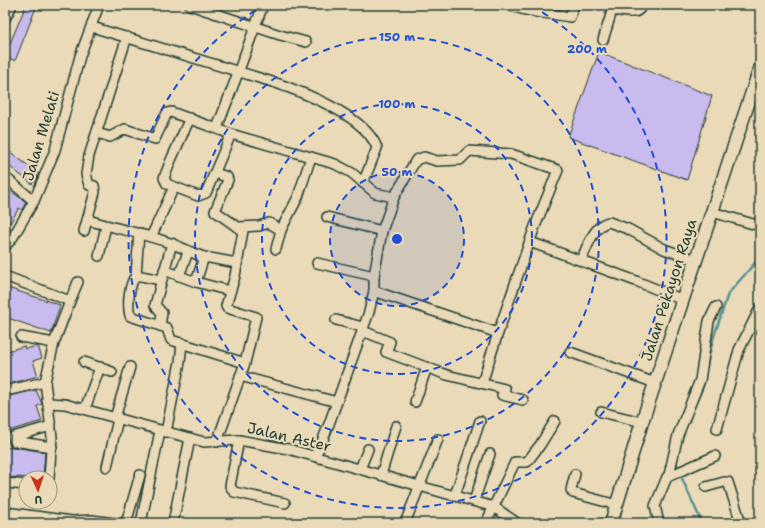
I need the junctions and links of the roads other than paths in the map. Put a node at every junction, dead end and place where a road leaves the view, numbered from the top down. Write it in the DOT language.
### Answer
graph roads {
  1 [pos="12,5"];
  2 [pos="99,5"];
  3 [pos="190,5"];
  4 [pos="263,5"];
  5 [pos="508,5"];
  6 [pos="574,5"];
  7 [pos="642,5"];
  8 [pos="5,19"];
  9 [pos="92,27"];
  10 [pos="255,27"];
  11 [pos="127,37"];
  12 [pos="603,40"];
  13 [pos="306,42"];
  14 [pos="760,68"];
  15 [pos="240,72"];
  16 [pos="190,118"];
  17 [pos="217,128"];
  18 [pos="97,132"];
  19 [pos="231,134"];
  20 [pos="311,156"];
  21 [pos="215,173"];
  22 [pos="5,177"];
  23 [pos="363,183"];
  24 [pos="174,187"];
  25 [pos="394,197"];
  26 [pos="34,201"];
  27 [pos="712,212"];
  28 [pos="327,216"];
  29 [pos="88,220"];
  30 [pos="106,226"];
  31 [pos="760,226"];
  32 [pos="239,227"];
  33 [pos="280,230"];
  34 [pos="382,230"];
  35 [pos="5,231"];
  36 [pos="84,231"];
  37 [pos="139,233"];
  38 [pos="13,237"];
  39 [pos="151,237"];
  40 [pos="530,242"];
  41 [pos="172,244"];
  42 [pos="5,246"];
  43 [pos="276,249"];
  44 [pos="188,252"];
  45 [pos="99,256"];
  46 [pos="204,257"];
  47 [pos="582,260"];
  48 [pos="696,260"];
  49 [pos="238,263"];
  50 [pos="317,263"];
  51 [pos="164,270"];
  52 [pos="136,275"];
  53 [pos="5,276"];
  54 [pos="180,276"];
  55 [pos="374,276"];
  56 [pos="161,280"];
  57 [pos="78,282"];
  58 [pos="196,282"];
  59 [pos="230,291"];
  60 [pos="374,291"];
  61 [pos="682,300"];
  62 [pos="70,302"];
  63 [pos="716,307"];
  64 [pos="760,308"];
  65 [pos="336,320"];
  66 [pos="160,326"];
  67 [pos="363,329"];
  68 [pos="498,333"];
  69 [pos="21,337"];
  70 [pos="182,343"];
  71 [pos="54,344"];
  72 [pos="570,352"];
  73 [pos="84,362"];
  74 [pos="245,363"];
  75 [pos="100,367"];
  76 [pos="130,367"];
  77 [pos="427,367"];
  78 [pos="112,372"];
  79 [pos="240,376"];
  80 [pos="45,382"];
  81 [pos="655,382"];
  82 [pos="482,383"];
  83 [pos="5,391"];
  84 [pos="523,400"];
  85 [pos="337,402"];
  86 [pos="415,402"];
  87 [pos="49,403"];
  88 [pos="85,408"];
  89 [pos="601,412"];
  90 [pos="117,418"];
  91 [pos="480,421"];
  92 [pos="555,421"];
  93 [pos="642,422"];
  94 [pos="51,426"];
  95 [pos="396,426"];
  96 [pos="717,429"];
  97 [pos="163,432"];
  98 [pos="190,438"];
  99 [pos="438,439"];
  100 [pos="239,440"];
  101 [pos="217,442"];
  102 [pos="52,447"];
  103 [pos="368,449"];
  104 [pos="490,454"];
  105 [pos="314,456"];
  106 [pos="715,456"];
  107 [pos="107,467"];
  108 [pos="360,469"];
  109 [pos="50,470"];
  110 [pos="574,474"];
  111 [pos="140,475"];
  112 [pos="381,475"];
  113 [pos="669,475"];
  114 [pos="5,483"];
  115 [pos="18,484"];
  116 [pos="420,486"];
  117 [pos="706,487"];
  118 [pos="455,496"];
  119 [pos="474,501"];
  120 [pos="285,504"];
  121 [pos="617,505"];
  122 [pos="494,507"];
  123 [pos="5,512"];
  124 [pos="114,523"];
  125 [pos="123,523"];
  126 [pos="141,523"];
  127 [pos="173,523"];
  128 [pos="405,523"];
  129 [pos="486,523"];
  130 [pos="517,523"];
  131 [pos="611,523"];
  132 [pos="659,523"];
  133 [pos="741,523"];
  1 -- 8 [label="street"];
  2 -- 9 [label="street, Jalan Melati"];
  3 -- 10 [label="street"];
  4 -- 10 [label="street"];
  5 -- 6 [label="street"];
  7 -- 12 [label="street"];
  9 -- 11 [label="street"];
  9 -- 26 [label="street, Jalan Melati"];
  10 -- 13 [label="street"];
  10 -- 15 [label="street"];
  11 -- 15 [label="street"];
  11 -- 18 [label="street"];
  14 -- 27 [label="main road, Jalan Pekayon Raya"];
  15 -- 17 [label="street"];
  15 -- 23 [label="street"];
  16 -- 17 [label="street"];
  16 -- 18 [label="street"];
  16 -- 24 [label="street"];
  17 -- 19 [label="street"];
  18 -- 29 [label="street"];
  19 -- 20 [label="street"];
  19 -- 21 [label="street"];
  20 -- 23 [label="street"];
  20 -- 33 [label="street"];
  21 -- 24 [label="street"];
  21 -- 32 [label="street"];
  22 -- 26 [label="street, Jalan Melati"];
  23 -- 25 [label="street"];
  24 -- 39 [label="street"];
  25 -- 34 [label="street"];
  25 -- 40 [label="street"];
  26 -- 38 [label="street, Jalan Melati"];
  27 -- 31 [label="street"];
  27 -- 48 [label="main road, Jalan Pekayon Raya"];
  28 -- 34 [label="street"];
  29 -- 30 [label="street"];
  29 -- 36 [label="street"];
  30 -- 37 [label="street"];
  30 -- 45 [label="street"];
  32 -- 33 [label="street"];
  32 -- 49 [label="street"];
  33 -- 43 [label="street"];
  34 -- 55 [label="street"];
  35 -- 38 [label="street"];
  37 -- 39 [label="street"];
  37 -- 52 [label="street"];
  38 -- 42 [label="street, Jalan Melati"];
  39 -- 41 [label="street"];
  40 -- 47 [label="street"];
  40 -- 68 [label="street"];
  41 -- 44 [label="street"];
  41 -- 51 [label="street"];
  44 -- 46 [label="street"];
  44 -- 54 [label="street"];
  46 -- 49 [label="street"];
  46 -- 58 [label="street"];
  47 -- 48 [label="street"];
  47 -- 61 [label="street"];
  48 -- 61 [label="main road, Jalan Pekayon Raya"];
  49 -- 59 [label="street"];
  50 -- 55 [label="street"];
  51 -- 54 [label="street"];
  51 -- 56 [label="street"];
  52 -- 56 [label="street"];
  52 -- 66 [label="street"];
  53 -- 62 [label="street"];
  54 -- 58 [label="street"];
  55 -- 60 [label="street"];
  56 -- 66 [label="street"];
  57 -- 62 [label="street"];
  58 -- 59 [label="street"];
  59 -- 74 [label="street"];
  60 -- 67 [label="street"];
  60 -- 68 [label="street"];
  61 -- 81 [label="main road, Jalan Pekayon Raya"];
  62 -- 71 [label="street"];
  63 -- 113 [label="street"];
  64 -- 96 [label="street"];
  65 -- 67 [label="street"];
  66 -- 70 [label="street"];
  67 -- 77 [label="street"];
  67 -- 85 [label="street"];
  68 -- 82 [label="street"];
  69 -- 71 [label="street"];
  70 -- 74 [label="street"];
  70 -- 97 [label="street"];
  71 -- 80 [label="street"];
  72 -- 81 [label="street"];
  73 -- 75 [label="street"];
  74 -- 79 [label="street"];
  75 -- 78 [label="street"];
  75 -- 88 [label="street"];
  76 -- 90 [label="street"];
  77 -- 82 [label="street"];
  77 -- 86 [label="street"];
  79 -- 85 [label="street"];
  79 -- 101 [label="street"];
  80 -- 83 [label="street"];
  80 -- 87 [label="street"];
  81 -- 93 [label="main road, Jalan Pekayon Raya"];
  82 -- 84 [label="street"];
  85 -- 105 [label="street"];
  87 -- 88 [label="street, Jalan Aster"];
  87 -- 94 [label="street"];
  88 -- 90 [label="street, Jalan Aster"];
  89 -- 93 [label="street"];
  90 -- 97 [label="street, Jalan Aster"];
  90 -- 107 [label="street"];
  91 -- 118 [label="street"];
  92 -- 122 [label="street"];
  93 -- 121 [label="main road, Jalan Pekayon Raya"];
  94 -- 102 [label="street"];
  94 -- 102 [label="street"];
  95 -- 112 [label="street"];
  97 -- 98 [label="street, Jalan Aster"];
  97 -- 126 [label="street"];
  98 -- 101 [label="street, Jalan Aster"];
  98 -- 127 [label="street"];
  99 -- 116 [label="street"];
  100 -- 101 [label="street, Jalan Aster"];
  100 -- 105 [label="street, Jalan Aster"];
  100 -- 120 [label="street"];
  102 -- 109 [label="street"];
  103 -- 108 [label="street"];
  104 -- 119 [label="street"];
  105 -- 108 [label="street, Jalan Aster"];
  106 -- 113 [label="street"];
  108 -- 112 [label="street, Jalan Aster"];
  110 -- 121 [label="street"];
  111 -- 125 [label="street"];
  112 -- 116 [label="street, Jalan Aster"];
  113 -- 132 [label="street"];
  114 -- 115 [label="street"];
  116 -- 118 [label="street, Jalan Aster"];
  116 -- 128 [label="street"];
  117 -- 133 [label="street"];
  118 -- 119 [label="street, Jalan Aster"];
  119 -- 122 [label="street, Jalan Aster"];
  121 -- 131 [label="main road, Jalan Pekayon Raya"];
  122 -- 129 [label="street"];
  122 -- 130 [label="street, Jalan Aster"];
  123 -- 124 [label="street"];
}
